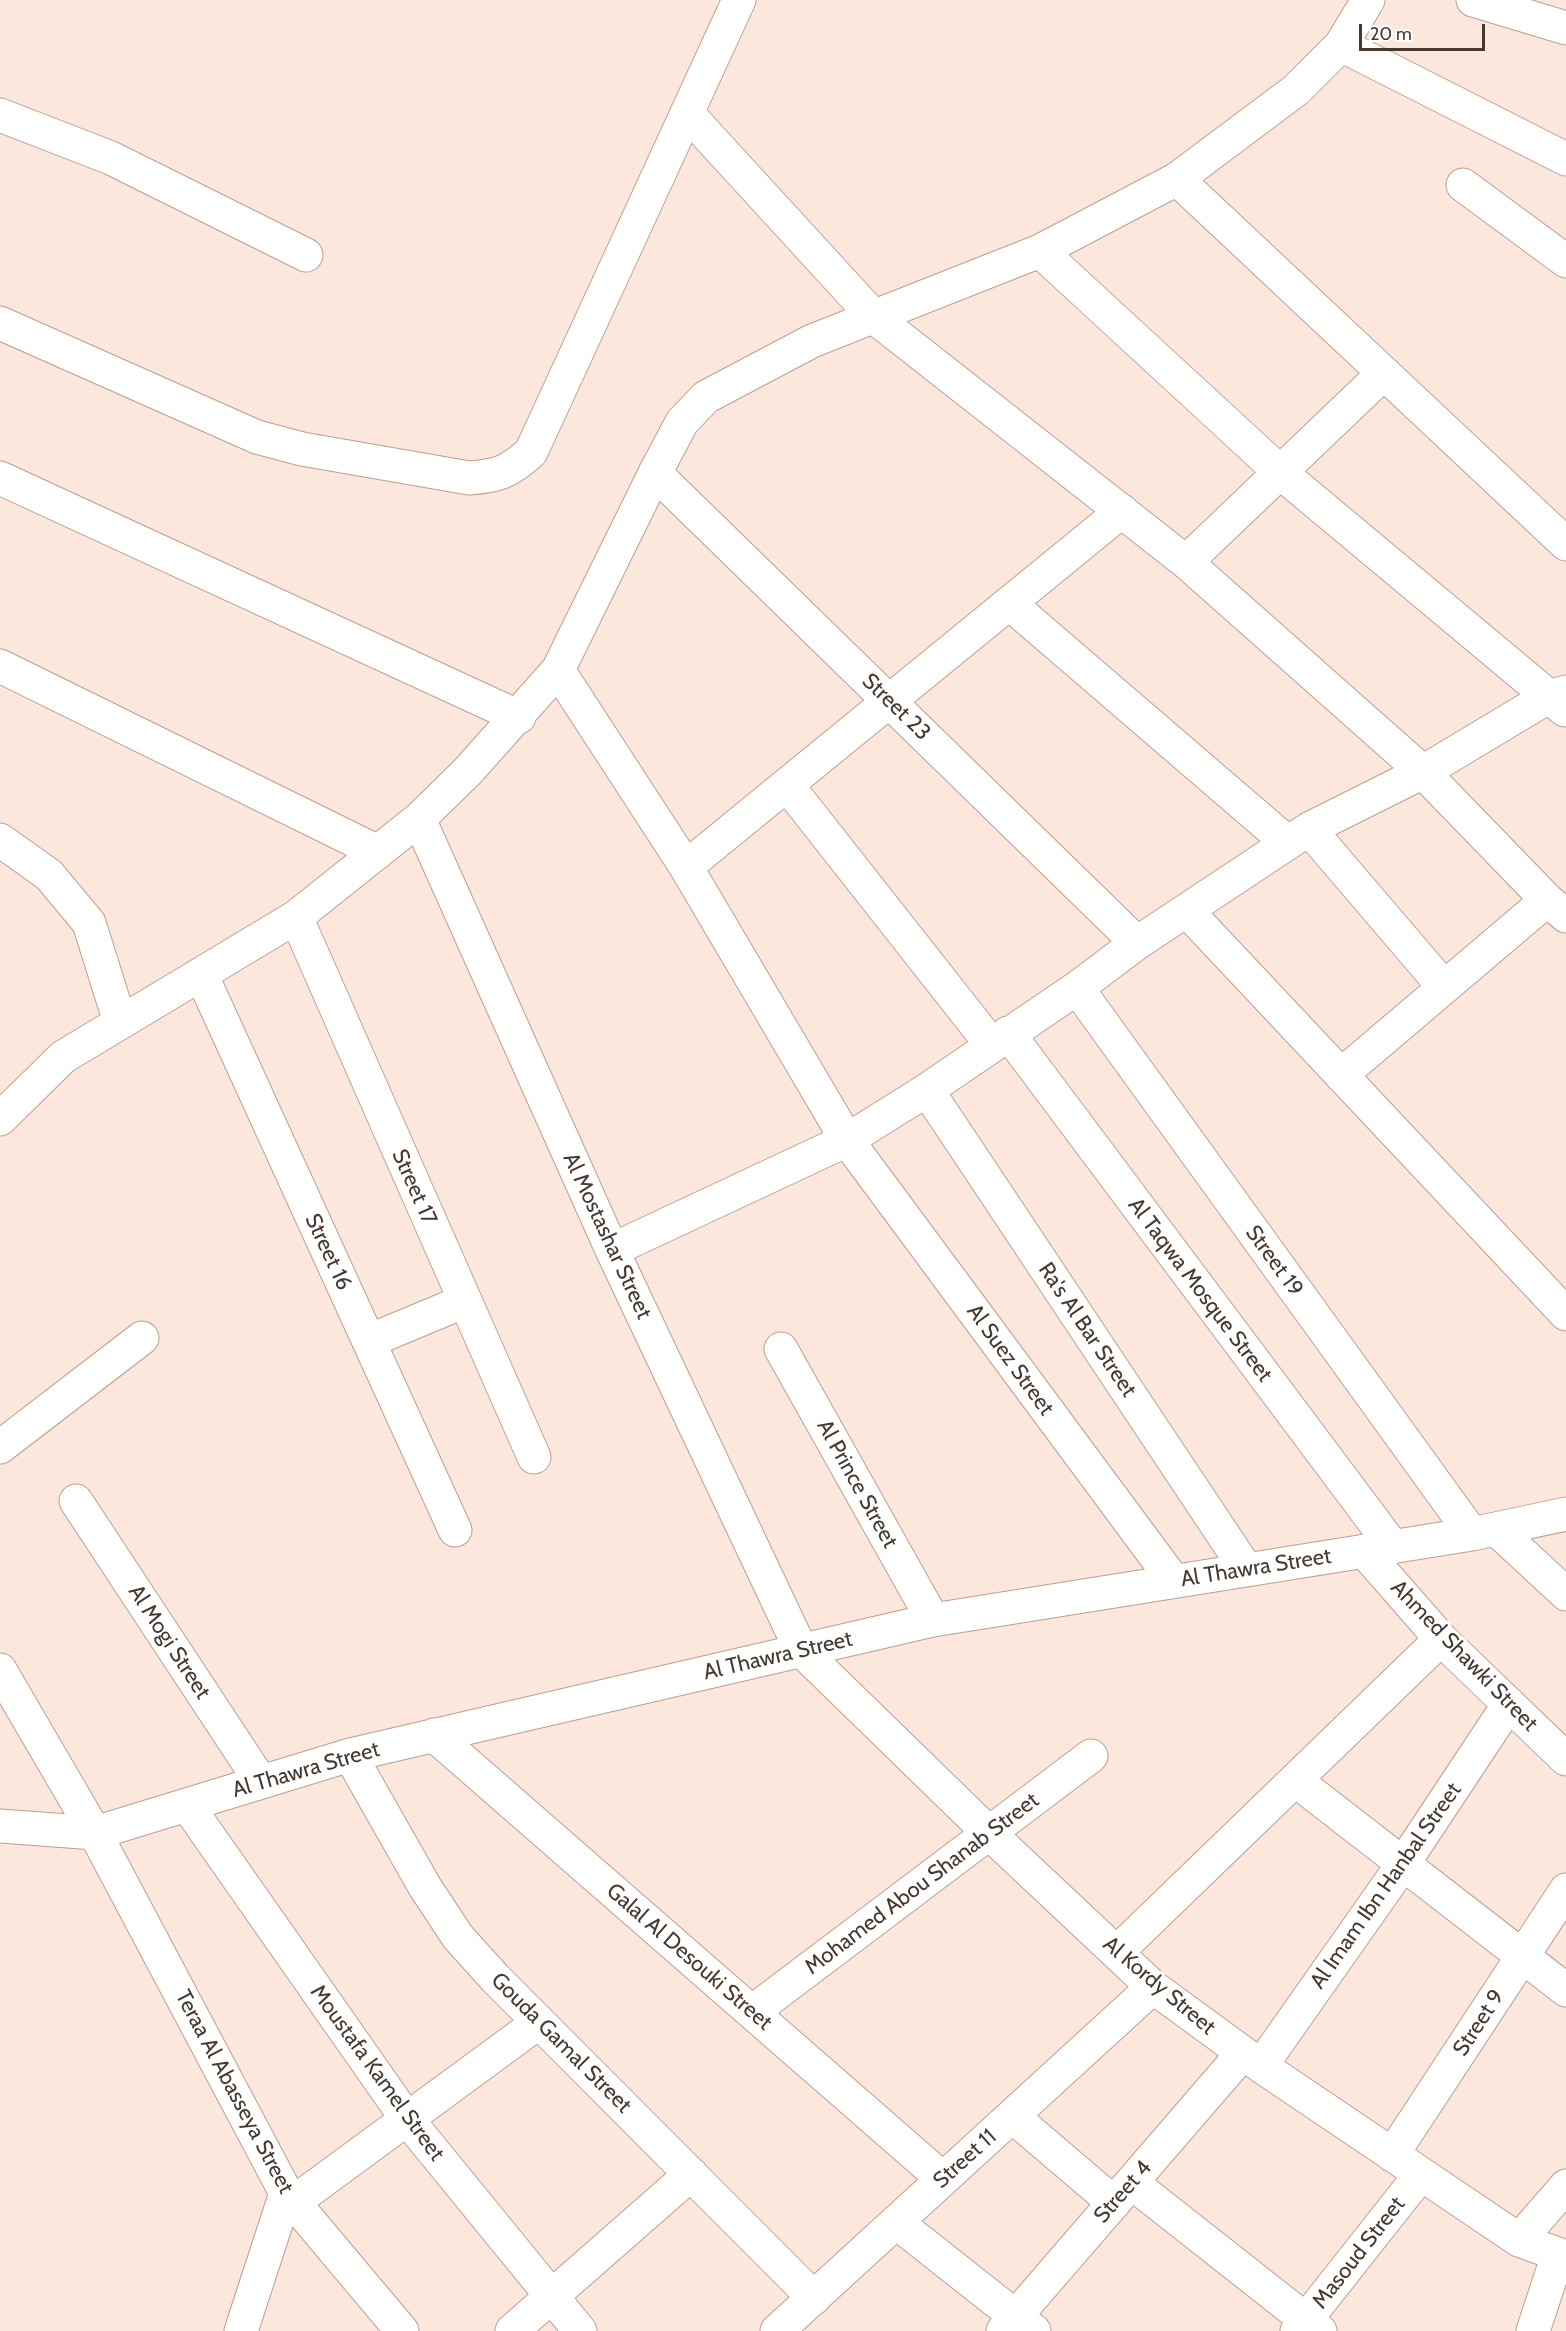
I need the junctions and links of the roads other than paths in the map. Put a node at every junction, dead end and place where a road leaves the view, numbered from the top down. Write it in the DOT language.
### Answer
graph roads {
  1 [pos="739,0"];
  2 [pos="1368,0"];
  3 [pos="1473,0"];
  4 [pos="1566,28"];
  5 [pos="1341,45"];
  6 [pos="687,113"];
  7 [pos="0,115"];
  8 [pos="1566,159"];
  9 [pos="1177,179"];
  10 [pos="1463,185"];
  11 [pos="1040,251"];
  12 [pos="306,255"];
  13 [pos="1566,261"];
  14 [pos="874,317"];
  15 [pos="0,323"];
  16 [pos="1384,373"];
  17 [pos="655,472"];
  18 [pos="1281,473"];
  19 [pos="0,478"];
  20 [pos="1122,511"];
  21 [pos="1559,525"];
  22 [pos="1186,562"];
  23 [pos="1009,603"];
  24 [pos="0,666"];
  25 [pos="558,670"];
  26 [pos="1560,700"];
  27 [pos="890,701"];
  28 [pos="519,717"];
  29 [pos="1423,772"];
  30 [pos="787,786"];
  31 [pos="419,819"];
  32 [pos="1298,836"];
  33 [pos="0,840"];
  34 [pos="378,852"];
  35 [pos="686,867"];
  36 [pos="1556,908"];
  37 [pos="1187,911"];
  38 [pos="296,916"];
  39 [pos="1137,943"];
  40 [pos="201,974"];
  41 [pos="1444,987"];
  42 [pos="1077,988"];
  43 [pos="120,1022"];
  44 [pos="999,1038"];
  45 [pos="1341,1075"];
  46 [pos="927,1090"];
  47 [pos="0,1119"];
  48 [pos="847,1140"];
  49 [pos="612,1250"];
  50 [pos="465,1301"];
  51 [pos="1566,1314"];
  52 [pos="142,1338"];
  53 [pos="369,1341"];
  54 [pos="781,1349"];
  55 [pos="0,1447"];
  56 [pos="534,1457"];
  57 [pos="76,1501"];
  58 [pos="1566,1514"];
  59 [pos="455,1530"];
  60 [pos="1484,1532"];
  61 [pos="1378,1549"];
  62 [pos="1246,1569"];
  63 [pos="1173,1580"];
  64 [pos="1566,1594"];
  65 [pos="933,1620"];
  66 [pos="1441,1639"];
  67 [pos="801,1650"];
  68 [pos="0,1670"];
  69 [pos="1509,1704"];
  70 [pos="434,1735"];
  71 [pos="1564,1753"];
  72 [pos="350,1755"];
  73 [pos="1091,1756"];
  74 [pos="1295,1780"];
  75 [pos="261,1782"];
  76 [pos="187,1805"];
  77 [pos="0,1826"];
  78 [pos="95,1833"];
  79 [pos="989,1833"];
  80 [pos="1403,1864"];
  81 [pos="1566,1890"];
  82 [pos="1116,1952"];
  83 [pos="1523,1956"];
  84 [pos="1153,1987"];
  85 [pos="1566,1990"];
  86 [pos="752,2012"];
  87 [pos="539,2022"];
  88 [pos="1252,2060"];
  89 [pos="1012,2116"];
  90 [pos="407,2119"];
  91 [pos="1392,2155"];
  92 [pos="691,2174"];
  93 [pos="1421,2174"];
  94 [pos="944,2179"];
  95 [pos="1566,2186"];
  96 [pos="1123,2193"];
  97 [pos="290,2198"];
  98 [pos="896,2222"];
  99 [pos="1519,2240"];
  100 [pos="1562,2256"];
  101 [pos="552,2297"];
  102 [pos="799,2319"];
  103 [pos="1017,2327"];
  104 [pos="1308,2327"];
  105 [pos="241,2331"];
  106 [pos="402,2331"];
  107 [pos="512,2331"];
  108 [pos="580,2331"];
  109 [pos="1533,2331"];
  1 -- 6 [label="street"];
  2 -- 5 [label="street"];
  3 -- 4 [label="street"];
  5 -- 8 [label="street"];
  5 -- 9 [label="street"];
  6 -- 14 [label="street"];
  6 -- 15 [label="street"];
  7 -- 12 [label="street"];
  9 -- 11 [label="street"];
  9 -- 16 [label="street"];
  10 -- 13 [label="street"];
  11 -- 14 [label="street"];
  11 -- 18 [label="street"];
  14 -- 17 [label="street"];
  14 -- 20 [label="street"];
  16 -- 18 [label="street"];
  16 -- 21 [label="street"];
  17 -- 25 [label="street"];
  17 -- 27 [label="street, Street 23"];
  18 -- 22 [label="street"];
  18 -- 26 [label="street"];
  19 -- 28 [label="street"];
  20 -- 22 [label="street"];
  20 -- 23 [label="street"];
  22 -- 29 [label="street"];
  23 -- 27 [label="street"];
  23 -- 32 [label="street"];
  24 -- 34 [label="street"];
  25 -- 28 [label="street"];
  25 -- 35 [label="street, Al Suez Street"];
  26 -- 29 [label="street"];
  27 -- 30 [label="street"];
  27 -- 39 [label="street, Street 23"];
  28 -- 31 [label="street"];
  29 -- 32 [label="street"];
  29 -- 36 [label="street"];
  30 -- 35 [label="street"];
  30 -- 44 [label="street, Al Taqwa Mosque Street"];
  31 -- 34 [label="street"];
  31 -- 49 [label="street, Al Mostashar Street"];
  32 -- 37 [label="street"];
  32 -- 41 [label="street"];
  33 -- 43 [label="street"];
  34 -- 38 [label="street"];
  35 -- 48 [label="street, Al Suez Street"];
  36 -- 41 [label="street"];
  37 -- 39 [label="street"];
  37 -- 45 [label="street"];
  38 -- 40 [label="street"];
  38 -- 50 [label="street, Street 17"];
  39 -- 42 [label="street"];
  40 -- 43 [label="street"];
  40 -- 53 [label="street, Street 16"];
  41 -- 45 [label="street"];
  42 -- 44 [label="street"];
  42 -- 60 [label="street, Street 19"];
  43 -- 47 [label="street"];
  44 -- 46 [label="street"];
  44 -- 61 [label="street, Al Taqwa Mosque Street"];
  45 -- 51 [label="street"];
  46 -- 48 [label="street"];
  46 -- 62 [label="street, Ra's Al Bar Street"];
  48 -- 49 [label="street"];
  48 -- 63 [label="street, Al Suez Street"];
  49 -- 67 [label="street, Al Mostashar Street"];
  50 -- 53 [label="street"];
  50 -- 56 [label="street, Street 17"];
  52 -- 55 [label="street"];
  53 -- 59 [label="street, Street 16"];
  54 -- 65 [label="street, Al Prince Street"];
  57 -- 75 [label="street, Al Mogi Street"];
  58 -- 60 [label="street, Al Thawra Street"];
  60 -- 61 [label="street, Al Thawra Street"];
  60 -- 64 [label="street, Street 19"];
  61 -- 62 [label="street, Al Thawra Street"];
  61 -- 66 [label="street, Ahmed Shawki Street"];
  62 -- 63 [label="street, Al Thawra Street"];
  63 -- 65 [label="street, Al Thawra Street"];
  65 -- 67 [label="street, Al Thawra Street"];
  66 -- 69 [label="street, Ahmed Shawki Street"];
  66 -- 74 [label="street"];
  67 -- 70 [label="street, Al Thawra Street"];
  67 -- 79 [label="street, Al Kordy Street"];
  68 -- 78 [label="street, Teraa Al Abasseya Street"];
  69 -- 71 [label="street, Ahmed Shawki Street"];
  69 -- 80 [label="street, Al Imam Ibn Hanbal Street"];
  70 -- 72 [label="street, Al Thawra Street"];
  70 -- 86 [label="street, Galal Al Desouki Street"];
  72 -- 75 [label="street, Al Thawra Street"];
  72 -- 87 [label="street, Gouda Gamal Street"];
  73 -- 79 [label="street, Mohamed Abou Shanab Street"];
  74 -- 80 [label="street"];
  74 -- 82 [label="street"];
  75 -- 76 [label="street, Al Thawra Street"];
  76 -- 78 [label="street, Al Thawra Street"];
  76 -- 90 [label="street, Moustafa Kamel Street"];
  77 -- 78 [label="street, Al Thawra Street"];
  78 -- 97 [label="street, Teraa Al Abasseya Street"];
  79 -- 82 [label="street, Al Kordy Street"];
  79 -- 86 [label="street, Mohamed Abou Shanab Street"];
  80 -- 83 [label="street"];
  80 -- 88 [label="street, Al Imam Ibn Hanbal Street"];
  81 -- 83 [label="street, Street 9"];
  82 -- 84 [label="street, Al Kordy Street"];
  83 -- 85 [label="street"];
  83 -- 91 [label="street, Street 9"];
  84 -- 88 [label="street, Al Kordy Street"];
  84 -- 89 [label="street, Street 11"];
  86 -- 94 [label="street, Galal Al Desouki Street"];
  87 -- 90 [label="street"];
  87 -- 92 [label="street, Gouda Gamal Street"];
  88 -- 91 [label="street, Al Kordy Street"];
  88 -- 96 [label="street, Street 4"];
  89 -- 94 [label="street, Street 11"];
  89 -- 96 [label="street"];
  90 -- 97 [label="street"];
  90 -- 101 [label="street, Moustafa Kamel Street"];
  91 -- 93 [label="street, Al Kordy Street"];
  92 -- 101 [label="street"];
  92 -- 102 [label="street, Gouda Gamal Street"];
  93 -- 99 [label="street, Al Kordy Street"];
  93 -- 104 [label="street, Masoud Street"];
  94 -- 98 [label="street, Street 11"];
  95 -- 99 [label="street"];
  96 -- 103 [label="street, Street 4"];
  96 -- 104 [label="street"];
  97 -- 105 [label="street"];
  97 -- 106 [label="street, Teraa Al Abasseya Street"];
  98 -- 102 [label="street, Street 11"];
  98 -- 103 [label="street"];
  99 -- 100 [label="street, Al Kordy Street"];
  100 -- 109 [label="street"];
  101 -- 107 [label="street"];
  101 -- 108 [label="street, Moustafa Kamel Street"];
}
